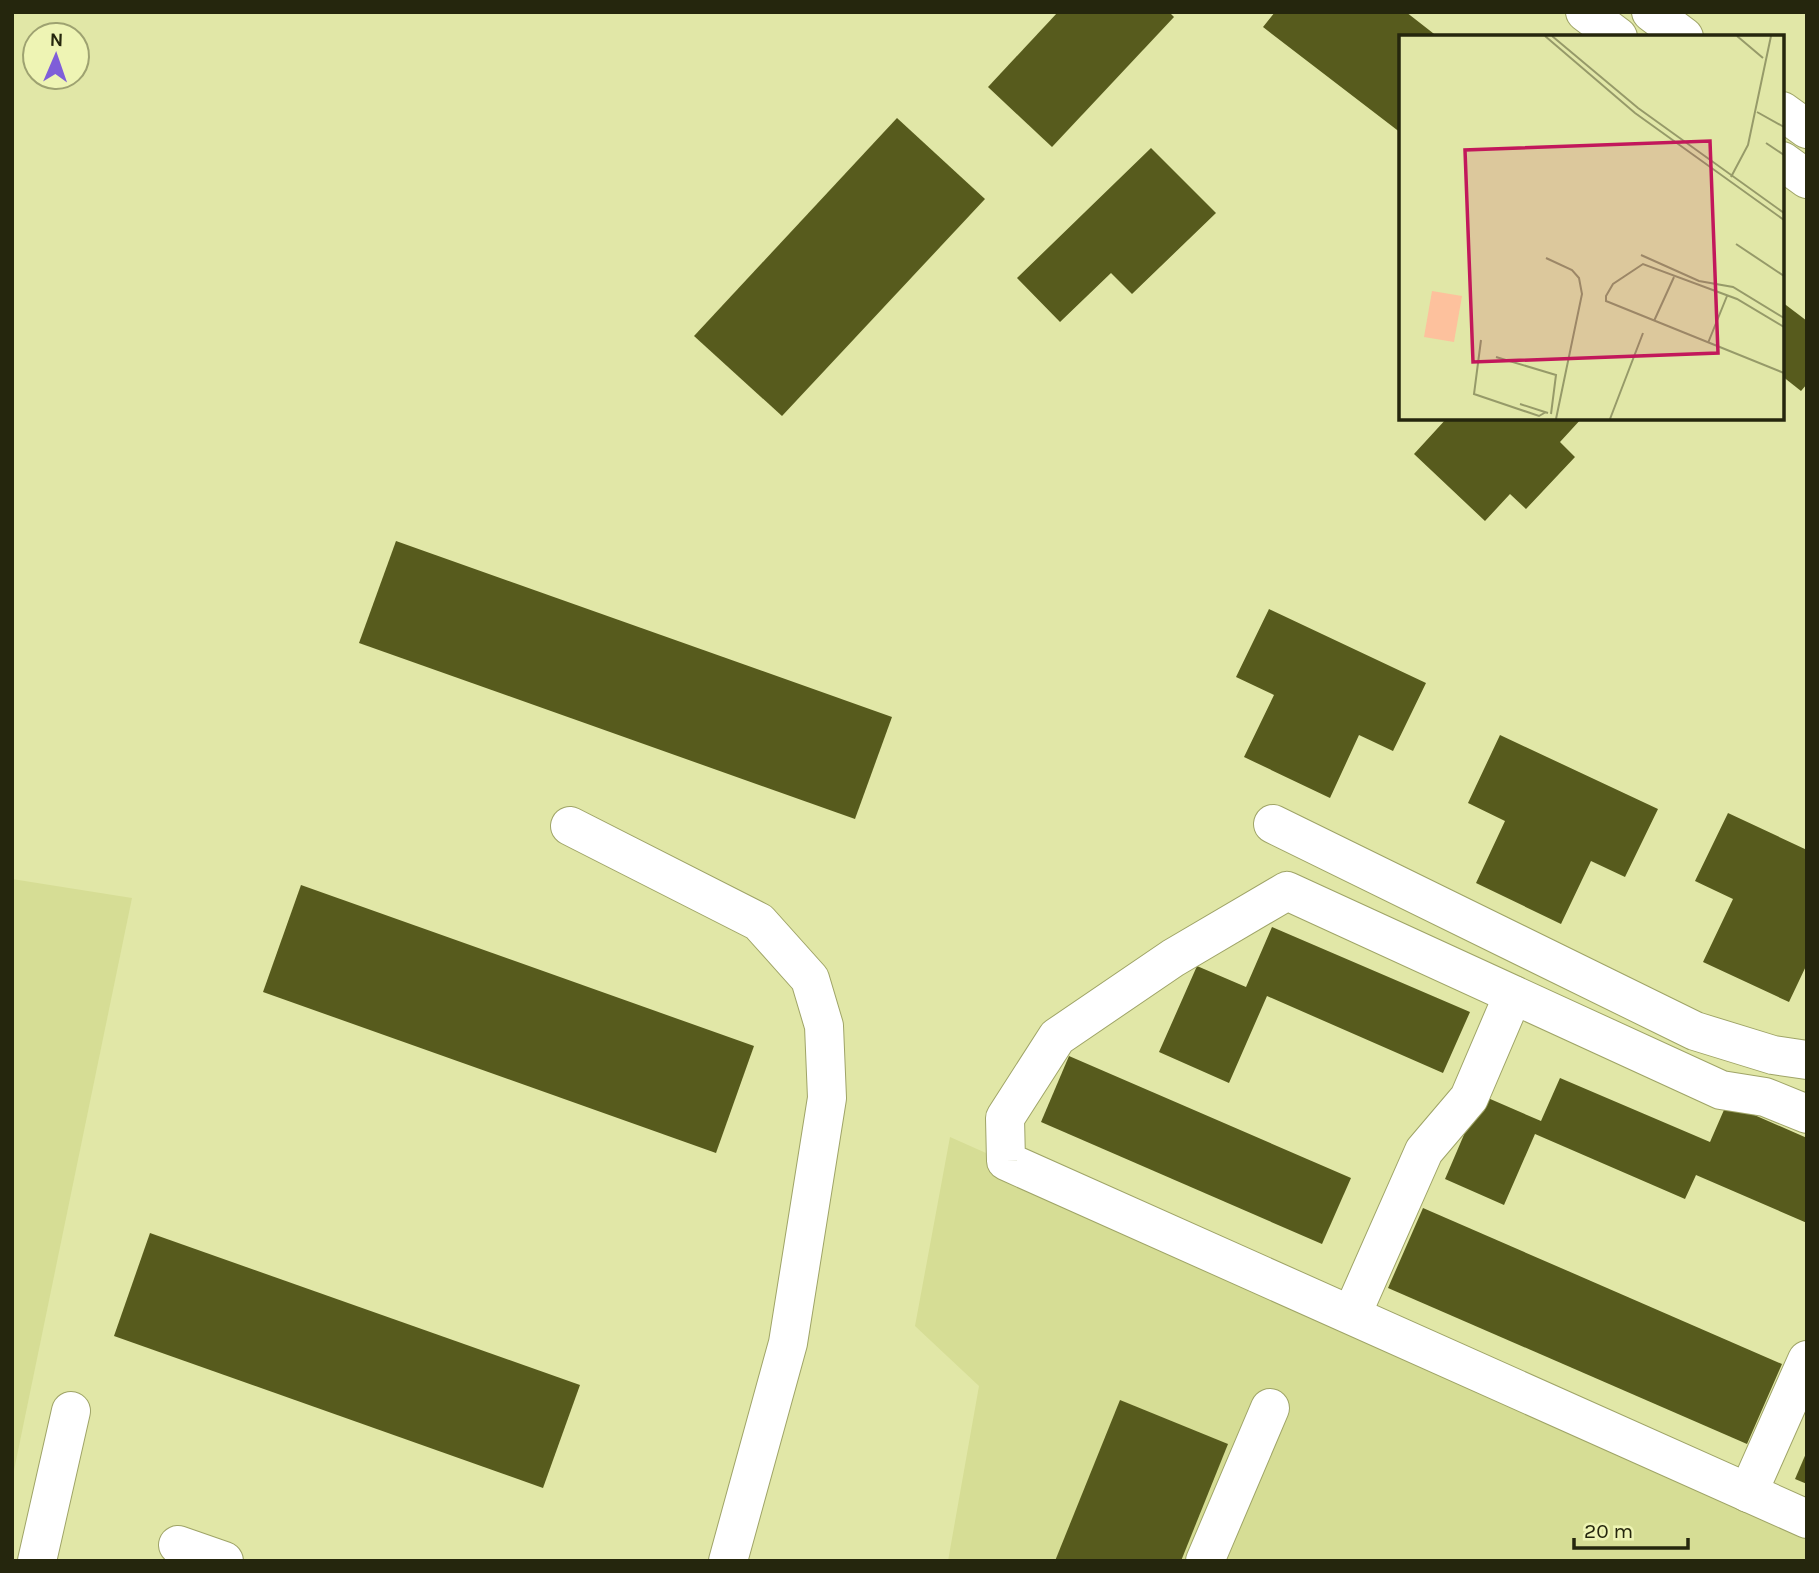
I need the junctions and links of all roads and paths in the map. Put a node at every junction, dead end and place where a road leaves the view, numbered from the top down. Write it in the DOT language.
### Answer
graph roads {
  1 [pos="1585,12"];
  2 [pos="1651,12"];
  3 [pos="1615,35"];
  4 [pos="1681,35"];
  5 [pos="1784,113"];
  6 [pos="1807,130"];
  7 [pos="1784,162"];
  8 [pos="1807,179"];
  9 [pos="1273,824"];
  10 [pos="570,826"];
  11 [pos="1513,995"];
  12 [pos="1807,1060"];
  13 [pos="1807,1114"];
  14 [pos="1352,1314"];
  15 [pos="1807,1360"];
  16 [pos="1270,1408"];
  17 [pos="71,1411"];
  18 [pos="1748,1493"];
  19 [pos="1807,1519"];
  20 [pos="178,1545"];
  21 [pos="37,1561"];
  22 [pos="224,1561"];
  23 [pos="729,1561"];
  24 [pos="1205,1561"];
  1 -- 3 [label="street"];
  2 -- 4 [label="street"];
  5 -- 6 [label="street"];
  7 -- 8 [label="street"];
  9 -- 12 [label="street"];
  10 -- 23 [label="street"];
  11 -- 13 [label="street"];
  11 -- 14 [label="street"];
  11 -- 14 [label="street"];
  14 -- 18 [label="street"];
  15 -- 18 [label="street"];
  16 -- 24 [label="street"];
  17 -- 21 [label="street"];
  18 -- 19 [label="street"];
  20 -- 22 [label="street"];
}
